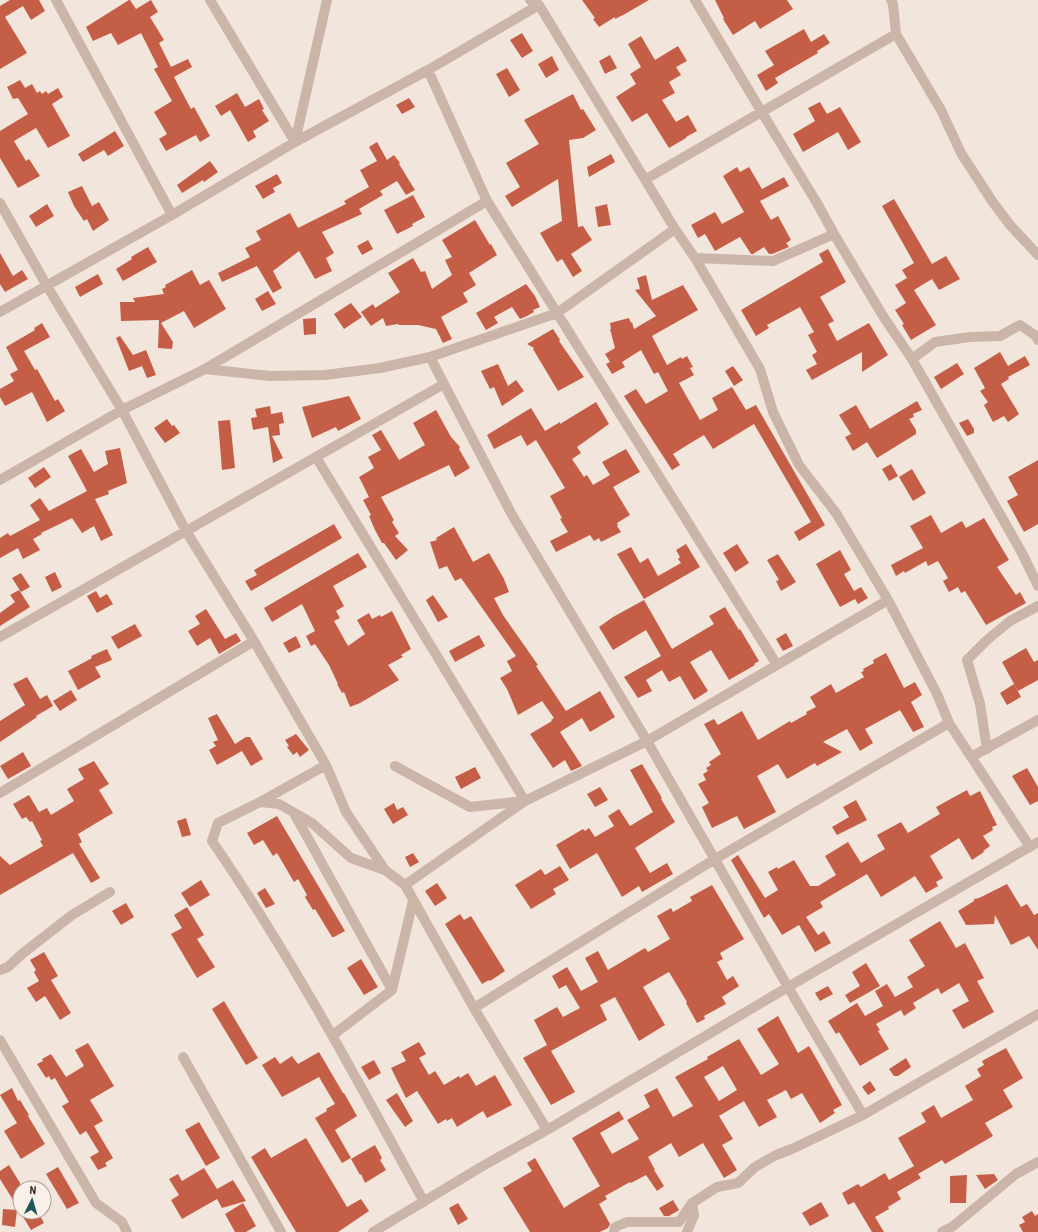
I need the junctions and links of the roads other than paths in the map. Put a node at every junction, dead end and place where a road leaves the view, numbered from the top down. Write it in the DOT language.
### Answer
graph roads {
  1 [pos="56,0"];
  2 [pos="210,0"];
  3 [pos="327,0"];
  4 [pos="530,0"];
  5 [pos="695,0"];
  6 [pos="891,0"];
  7 [pos="539,5"];
  8 [pos="896,34"];
  9 [pos="428,70"];
  10 [pos="761,111"];
  11 [pos="295,142"];
  12 [pos="646,179"];
  13 [pos="487,200"];
  14 [pos="0,203"];
  15 [pos="172,215"];
  16 [pos="675,229"];
  17 [pos="834,234"];
  18 [pos="1038,255"];
  19 [pos="695,258"];
  20 [pos="47,286"];
  21 [pos="0,312"];
  22 [pos="557,313"];
  23 [pos="1038,340"];
  24 [pos="430,357"];
  25 [pos="912,359"];
  26 [pos="205,369"];
  27 [pos="444,384"];
  28 [pos="122,410"];
  29 [pos="316,456"];
  30 [pos="0,480"];
  31 [pos="186,531"];
  32 [pos="1038,586"];
  33 [pos="888,600"];
  34 [pos="1038,606"];
  35 [pos="0,637"];
  36 [pos="254,641"];
  37 [pos="777,666"];
  38 [pos="1038,720"];
  39 [pos="949,723"];
  40 [pos="647,741"];
  41 [pos="987,749"];
  42 [pos="971,757"];
  43 [pos="326,765"];
  44 [pos="395,766"];
  45 [pos="0,792"];
  46 [pos="525,801"];
  47 [pos="260,802"];
  48 [pos="294,813"];
  49 [pos="1034,844"];
  50 [pos="715,859"];
  51 [pos="385,870"];
  52 [pos="405,884"];
  53 [pos="110,892"];
  54 [pos="413,901"];
  55 [pos="0,970"];
  56 [pos="788,987"];
  57 [pos="392,990"];
  58 [pos="474,1008"];
  59 [pos="1038,1014"];
  60 [pos="333,1035"];
  61 [pos="0,1040"];
  62 [pos="183,1057"];
  63 [pos="863,1115"];
  64 [pos="547,1130"];
  65 [pos="1038,1162"];
  66 [pos="424,1202"];
  67 [pos="692,1203"];
  68 [pos="127,1232"];
  69 [pos="281,1232"];
  70 [pos="373,1232"];
  71 [pos="614,1232"];
  72 [pos="687,1232"];
  73 [pos="942,1232"];
  1 -- 15 [label="street"];
  2 -- 11 [label="street"];
  3 -- 11 [label="street"];
  4 -- 7 [label="street"];
  5 -- 10 [label="street"];
  6 -- 8 [label="street"];
  7 -- 9 [label="street"];
  7 -- 12 [label="street"];
  8 -- 10 [label="street"];
  8 -- 18 [label="street"];
  9 -- 11 [label="street"];
  9 -- 13 [label="street"];
  10 -- 12 [label="street"];
  10 -- 17 [label="street"];
  11 -- 15 [label="street"];
  12 -- 16 [label="street"];
  13 -- 22 [label="street"];
  13 -- 26 [label="street"];
  14 -- 20 [label="street"];
  15 -- 20 [label="street"];
  16 -- 19 [label="street"];
  16 -- 22 [label="street"];
  17 -- 19 [label="street"];
  17 -- 25 [label="street"];
  19 -- 33 [label="street"];
  20 -- 21 [label="street"];
  20 -- 28 [label="street"];
  22 -- 24 [label="street"];
  22 -- 37 [label="street"];
  23 -- 25 [label="street"];
  24 -- 26 [label="street"];
  24 -- 27 [label="street"];
  25 -- 32 [label="street"];
  26 -- 28 [label="street"];
  27 -- 29 [label="street"];
  27 -- 40 [label="street"];
  28 -- 30 [label="street"];
  28 -- 31 [label="street"];
  29 -- 31 [label="street"];
  29 -- 46 [label="street"];
  31 -- 35 [label="street"];
  31 -- 36 [label="street"];
  33 -- 37 [label="street"];
  33 -- 39 [label="street"];
  34 -- 41 [label="street"];
  36 -- 43 [label="street"];
  36 -- 45 [label="street"];
  37 -- 40 [label="street"];
  38 -- 41 [label="street"];
  39 -- 42 [label="street"];
  39 -- 50 [label="street"];
  40 -- 46 [label="street"];
  40 -- 50 [label="street"];
  41 -- 42 [label="street"];
  42 -- 49 [label="street"];
  43 -- 47 [label="street"];
  43 -- 51 [label="street"];
  44 -- 46 [label="street"];
  46 -- 52 [label="street"];
  47 -- 48 [label="street"];
  47 -- 60 [label="street"];
  48 -- 51 [label="street"];
  48 -- 57 [label="street"];
  49 -- 56 [label="street"];
  50 -- 56 [label="street"];
  50 -- 58 [label="street"];
  51 -- 52 [label="street"];
  52 -- 54 [label="street"];
  53 -- 55 [label="street"];
  54 -- 57 [label="street"];
  54 -- 58 [label="street"];
  56 -- 63 [label="street"];
  56 -- 64 [label="street"];
  57 -- 60 [label="street"];
  58 -- 64 [label="street"];
  59 -- 63 [label="street"];
  60 -- 66 [label="street"];
  61 -- 68 [label="street"];
  62 -- 69 [label="street"];
  63 -- 67 [label="street"];
  64 -- 66 [label="street"];
  65 -- 73 [label="street"];
  66 -- 70 [label="street"];
  67 -- 71 [label="street"];
  67 -- 72 [label="street"];
}
